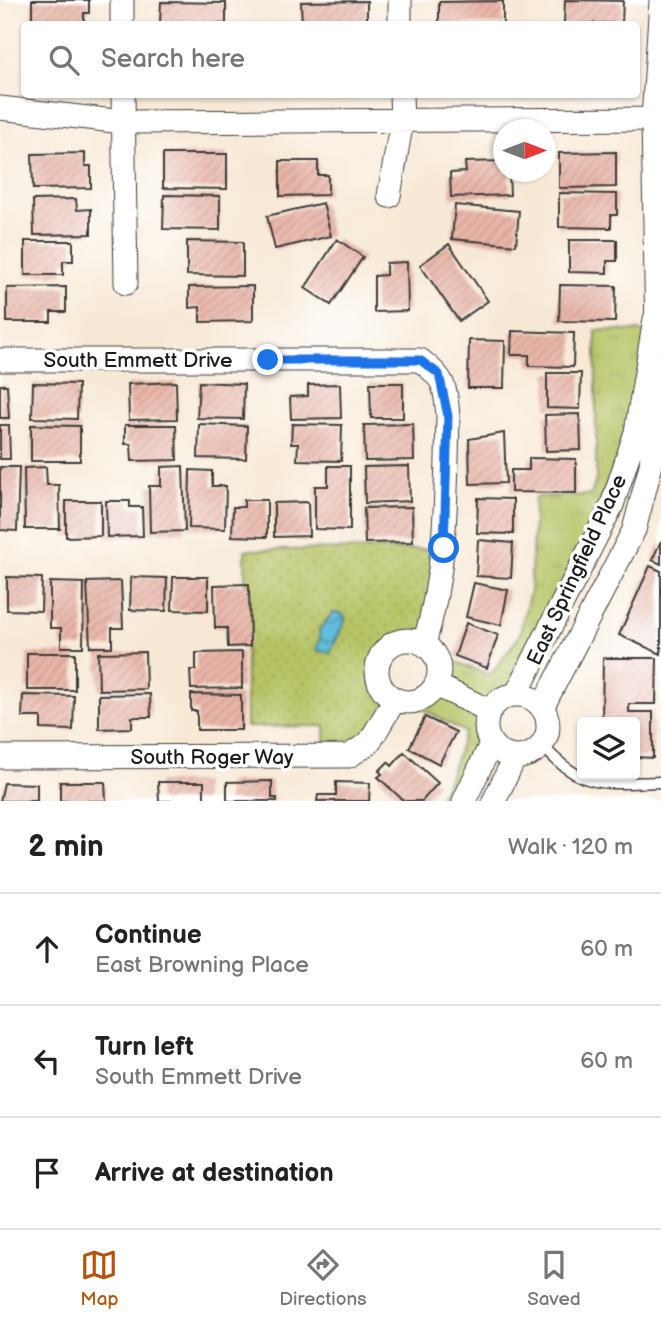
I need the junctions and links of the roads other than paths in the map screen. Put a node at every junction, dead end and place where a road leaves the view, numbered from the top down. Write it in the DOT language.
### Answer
graph roads {
  1 [pos="122,0"];
  2 [pos="400,0"];
  3 [pos="661,1"];
  4 [pos="122,21"];
  5 [pos="400,21"];
  6 [pos="123,98"];
  7 [pos="401,98"];
  8 [pos="0,108"];
  9 [pos="653,119"];
  10 [pos="402,120"];
  11 [pos="123,122"];
  12 [pos="389,196"];
  13 [pos="126,283"];
  14 [pos="658,319"];
  15 [pos="661,359"];
  16 [pos="0,360"];
  17 [pos="661,366"];
  18 [pos="424,643"];
  19 [pos="436,685"];
  20 [pos="516,695"];
  21 [pos="395,699"];
  22 [pos="542,708"];
  23 [pos="491,711"];
  24 [pos="491,744"];
  25 [pos="542,745"];
  26 [pos="0,757"];
  27 [pos="515,757"];
  28 [pos="661,782"];
  29 [pos="464,801"];
  30 [pos="494,801"];
  1 -- 4 [label="street"];
  2 -- 5 [label="street"];
  3 -- 9 [label="street, East Springfield Place"];
  6 -- 11 [label="street"];
  7 -- 10 [label="street"];
  8 -- 11 [label="street"];
  9 -- 10 [label="street"];
  9 -- 14 [label="street, East Springfield Place"];
  10 -- 11 [label="street"];
  10 -- 12 [label="street"];
  11 -- 13 [label="street"];
  14 -- 15 [label="street, East Springfield Place"];
  14 -- 20 [label="street, East Springfield Place"];
  16 -- 18 [label="street, South Emmett Drive"];
  17 -- 22 [label="street, East Springfield Place"];
  18 -- 19 [label="street"];
  18 -- 21 [label="street"];
  19 -- 21 [label="street"];
  19 -- 23 [label="street"];
  20 -- 22 [label="street"];
  20 -- 23 [label="street"];
  21 -- 26 [label="street, South Roger Way"];
  22 -- 25 [label="street"];
  23 -- 24 [label="street"];
  24 -- 27 [label="street"];
  24 -- 29 [label="street"];
  25 -- 27 [label="street"];
  25 -- 28 [label="lane"];
  27 -- 30 [label="street"];
}
